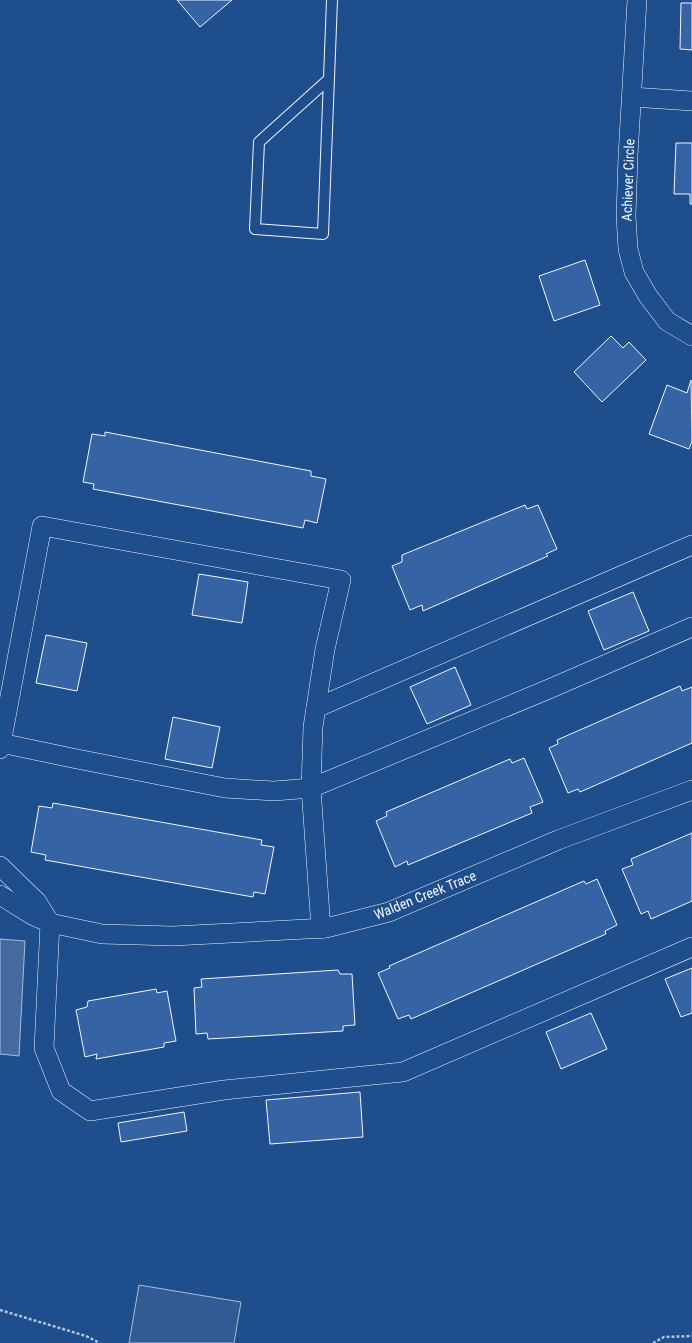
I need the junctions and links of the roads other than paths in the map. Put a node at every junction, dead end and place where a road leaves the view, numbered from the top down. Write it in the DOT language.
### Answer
graph roads {
  1 [pos="332,0"];
  2 [pos="637,0"];
  3 [pos="329,80"];
  4 [pos="632,97"];
  5 [pos="692,100"];
  6 [pos="692,336"];
  7 [pos="692,545"];
  8 [pos="692,627"];
  9 [pos="316,708"];
  10 [pos="1,746"];
  11 [pos="311,788"];
  12 [pos="692,790"];
  13 [pos="0,866"];
  14 [pos="0,895"];
  15 [pos="50,923"];
  16 [pos="321,929"];
  17 [pos="692,948"];
  1 -- 3 [label="lane"];
  2 -- 4 [label="street, Achiever Circle"];
  3 -- 3 [label="lane"];
  4 -- 5 [label="street"];
  4 -- 6 [label="street, Achiever Circle"];
  7 -- 9 [label="street"];
  8 -- 11 [label="street"];
  9 -- 10 [label="street"];
  9 -- 11 [label="street"];
  10 -- 11 [label="street"];
  11 -- 16 [label="street"];
  12 -- 16 [label="street, Walden Creek Trace"];
  13 -- 15 [label="street"];
  14 -- 15 [label="street, Walden Creek Trace"];
  15 -- 16 [label="street, Walden Creek Trace"];
  15 -- 17 [label="street"];
}
